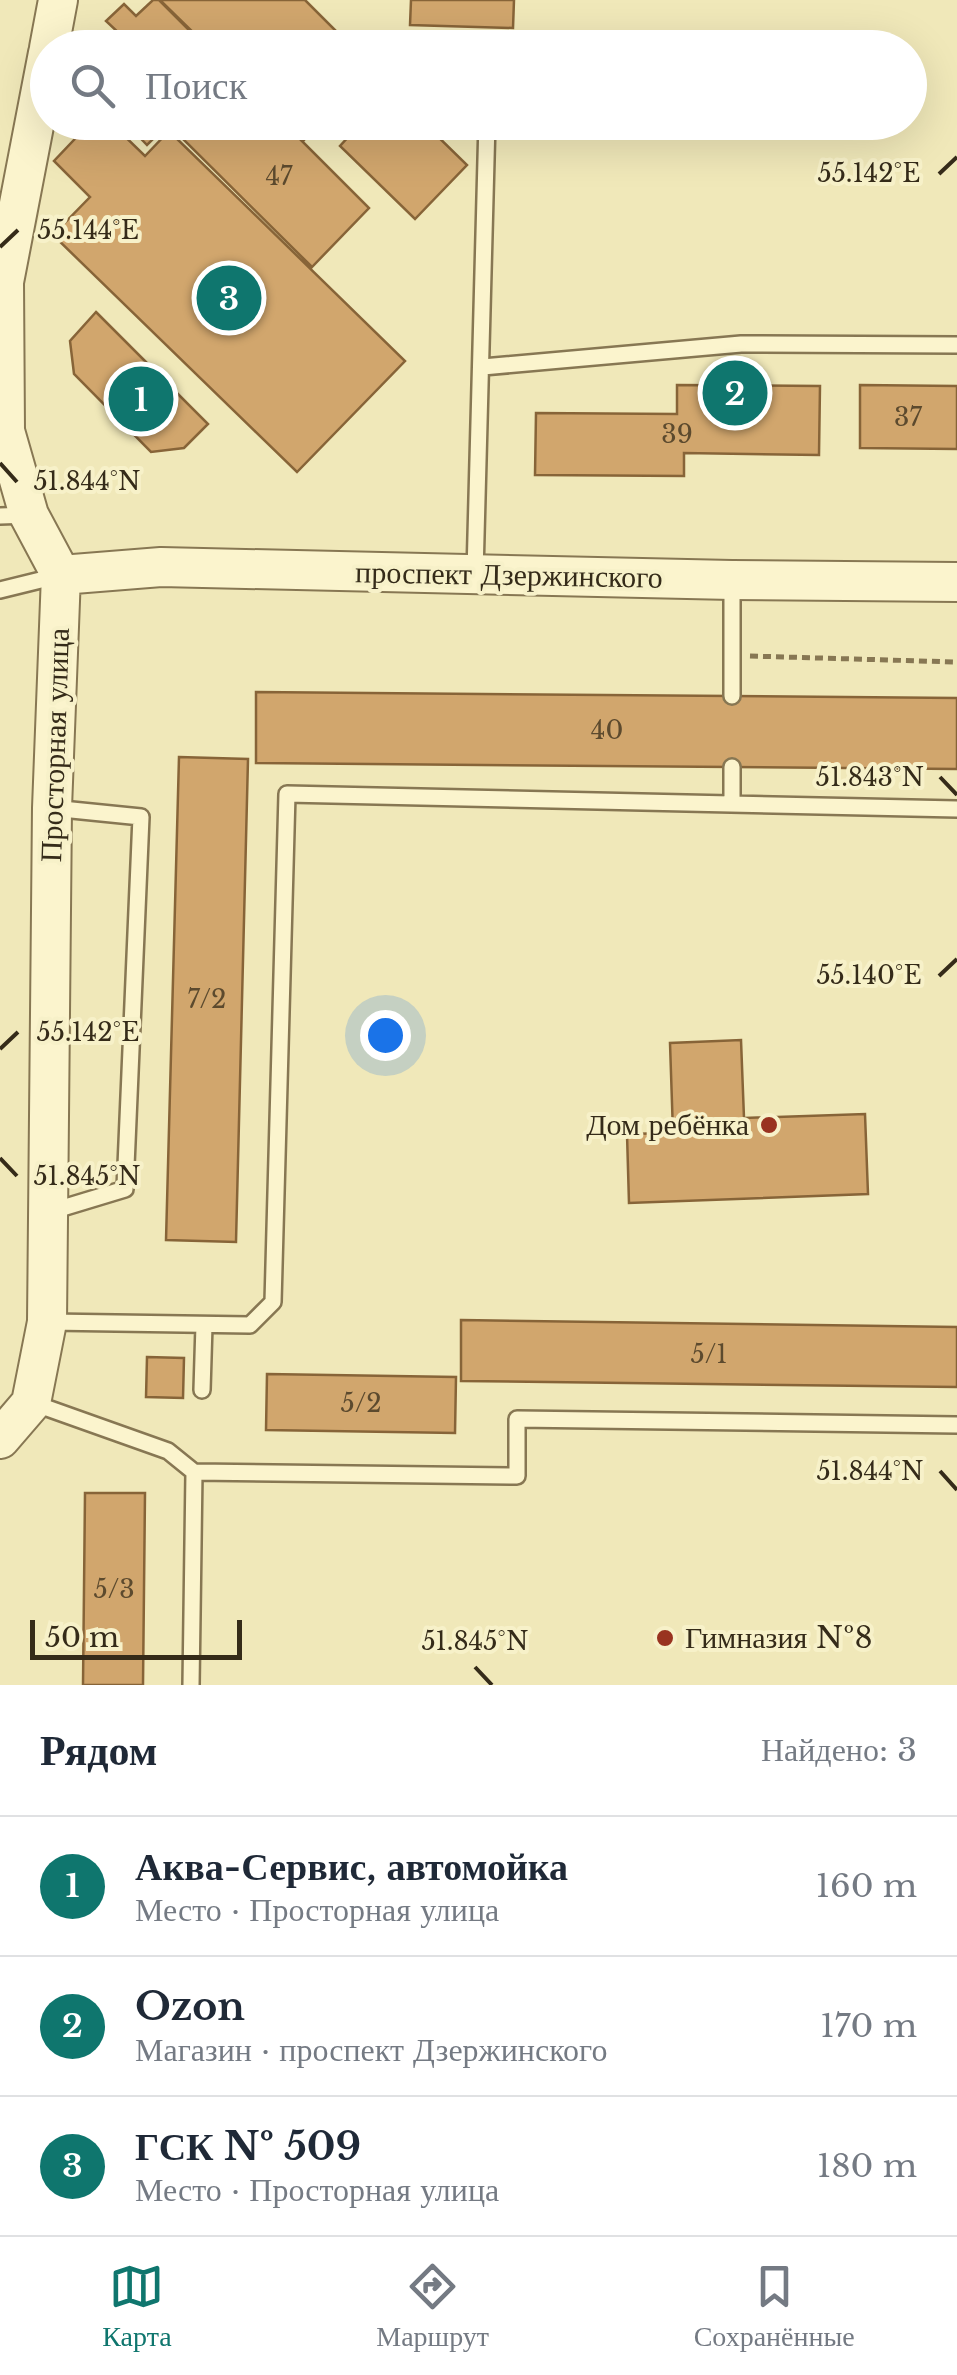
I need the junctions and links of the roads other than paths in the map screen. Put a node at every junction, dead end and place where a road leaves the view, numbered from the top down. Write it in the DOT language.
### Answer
graph roads {
  1 [pos="58,0"];
  2 [pos="52,30"];
  3 [pos="31,140"];
  4 [pos="488,140"];
  5 [pos="957,345"];
  6 [pos="483,367"];
  7 [pos="15,516"];
  8 [pos="475,573"];
  9 [pos="61,575"];
  10 [pos="732,580"];
  11 [pos="957,582"];
  12 [pos="0,590"];
  13 [pos="732,696"];
  14 [pos="732,767"];
  15 [pos="732,804"];
  16 [pos="52,808"];
  17 [pos="957,808"];
  18 [pos="49,1212"];
  19 [pos="47,1322"];
  20 [pos="204,1325"];
  21 [pos="202,1390"];
  22 [pos="31,1403"];
  23 [pos="957,1425"];
  24 [pos="0,1439"];
  25 [pos="194,1472"];
  26 [pos="192,1685"];
  1 -- 2 [label="street"];
  3 -- 7 [label="street"];
  4 -- 6 [label="lane"];
  5 -- 6 [label="lane"];
  6 -- 8 [label="lane"];
  7 -- 9 [label="street"];
  8 -- 9 [label="street, проспект Дзержинского"];
  8 -- 10 [label="street, проспект Дзержинского"];
  9 -- 12 [label="lane"];
  9 -- 16 [label="street, Просторная улица"];
  10 -- 11 [label="street, проспект Дзержинского"];
  10 -- 13 [label="lane"];
  14 -- 15 [label="lane"];
  15 -- 17 [label="lane"];
  15 -- 20 [label="lane"];
  16 -- 18 [label="street, Просторная улица"];
  16 -- 18 [label="lane"];
  18 -- 19 [label="street, Просторная улица"];
  19 -- 20 [label="lane"];
  19 -- 22 [label="street, Просторная улица"];
  20 -- 21 [label="lane"];
  22 -- 24 [label="street, Просторная улица"];
  22 -- 25 [label="lane"];
  23 -- 25 [label="lane"];
  25 -- 26 [label="lane"];
}
